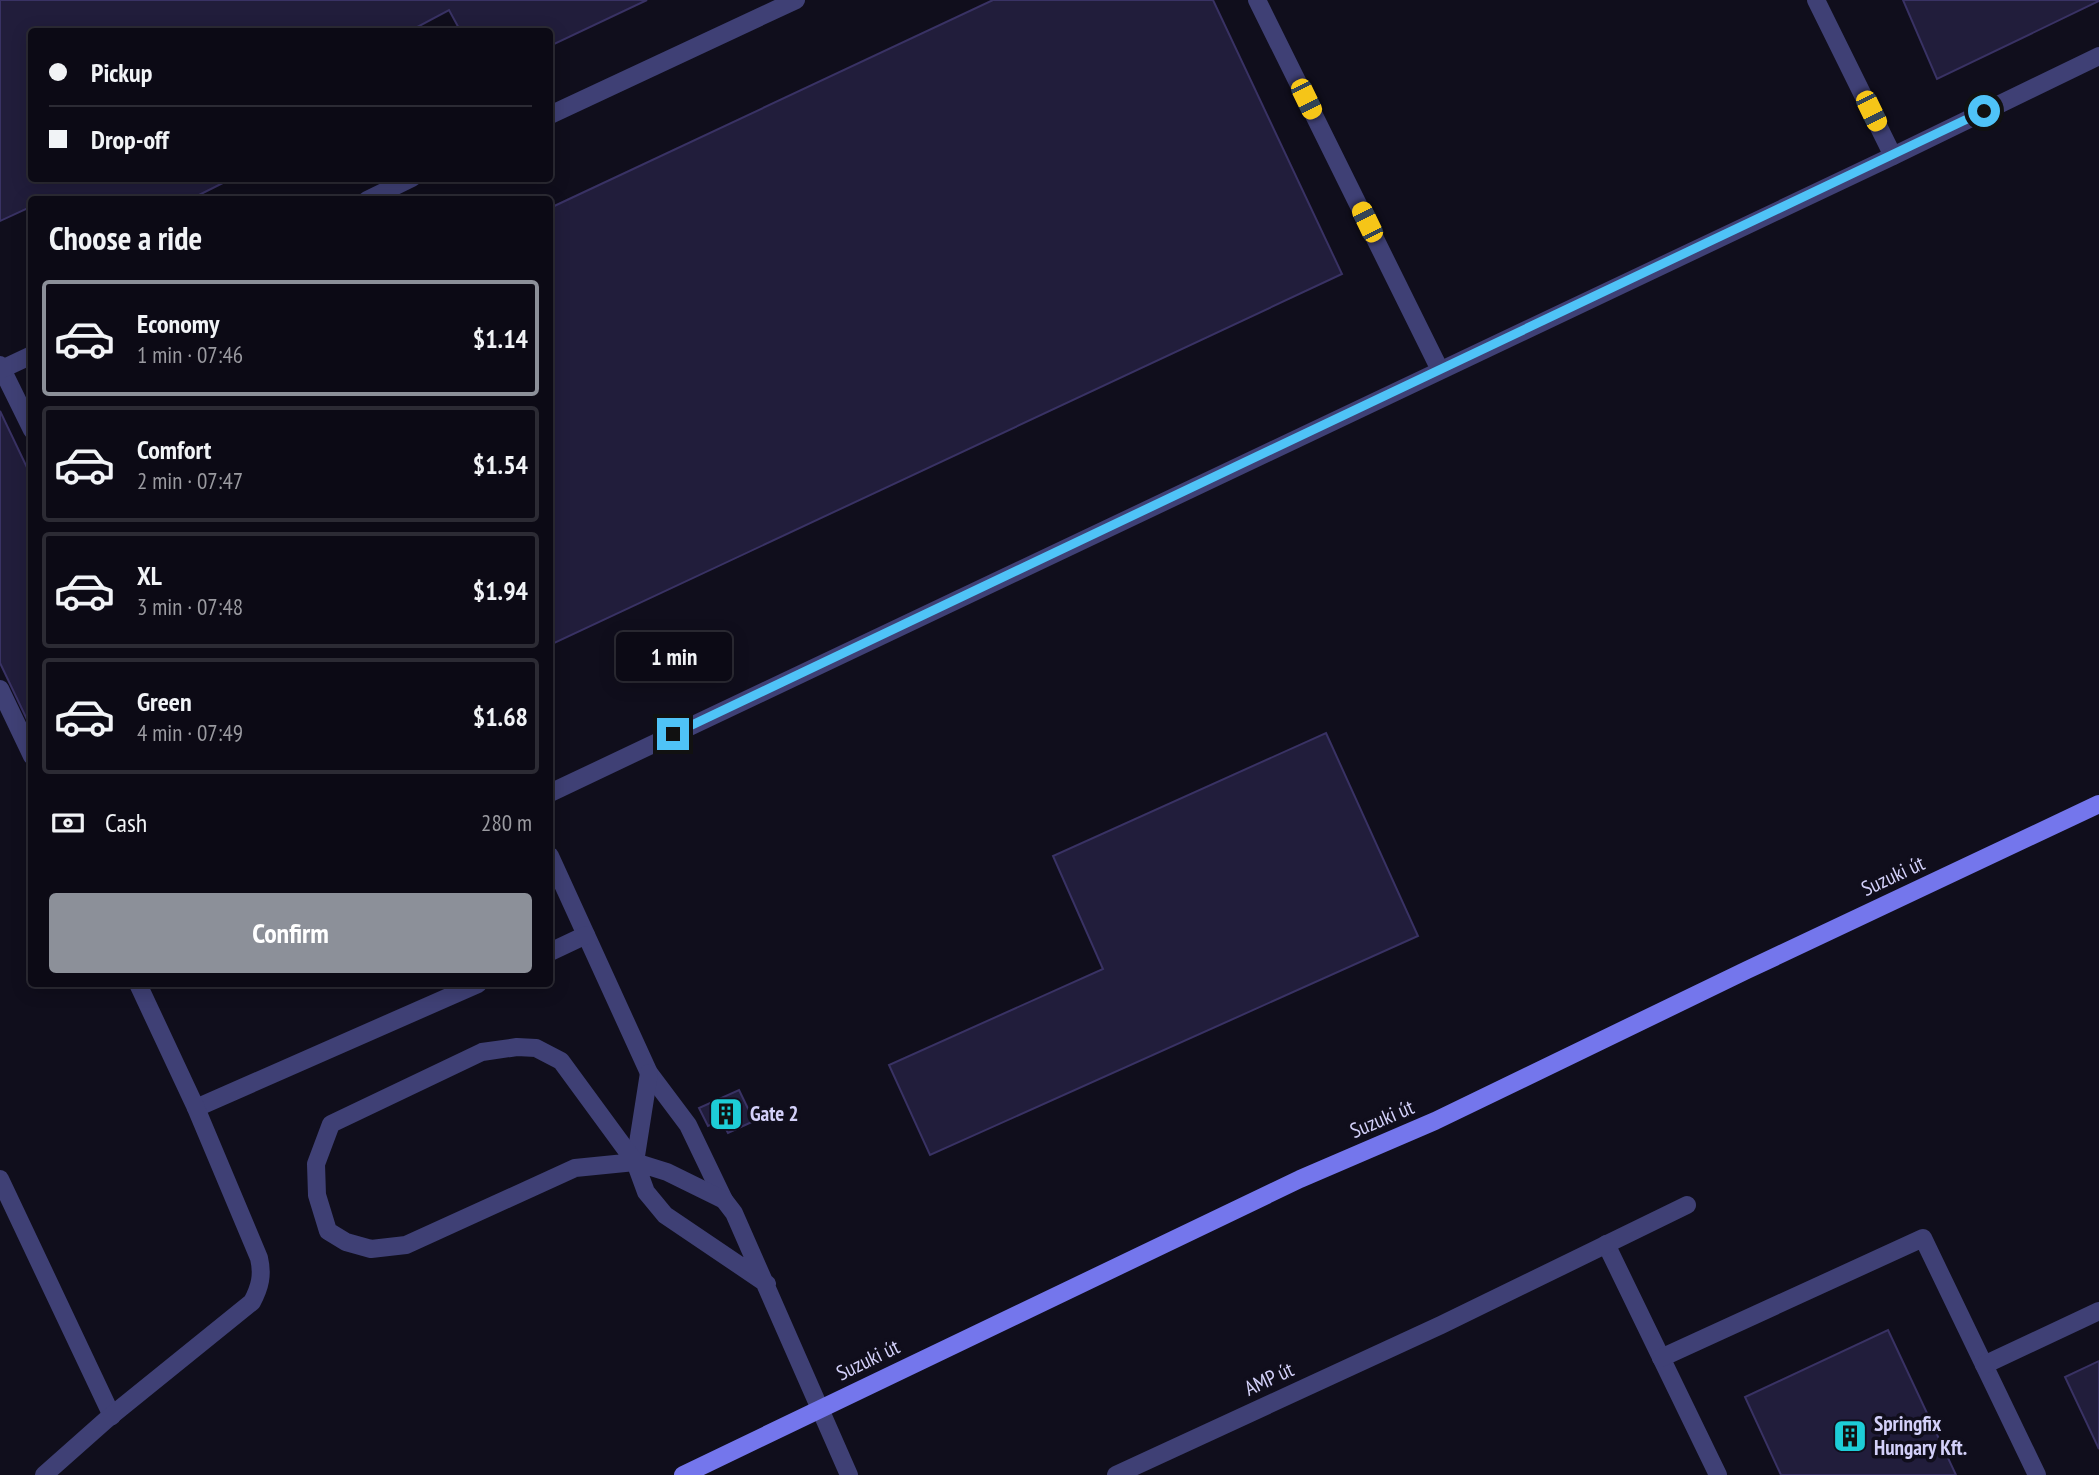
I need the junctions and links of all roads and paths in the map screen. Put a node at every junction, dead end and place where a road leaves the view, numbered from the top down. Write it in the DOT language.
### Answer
graph roads {
  1 [pos="796,0"];
  2 [pos="1257,0"];
  3 [pos="1816,0"];
  4 [pos="2099,56"];
  5 [pos="553,114"];
  6 [pos="1893,156"];
  7 [pos="404,182"];
  8 [pos="375,196"];
  9 [pos="28,357"];
  10 [pos="1,367"];
  11 [pos="1440,370"];
  12 [pos="28,422"];
  13 [pos="0,689"];
  14 [pos="28,748"];
  15 [pos="553,792"];
  16 [pos="2099,804"];
  17 [pos="553,863"];
  18 [pos="586,935"];
  19 [pos="553,951"];
  20 [pos="139,987"];
  21 [pos="471,987"];
  22 [pos="649,1073"];
  23 [pos="196,1108"];
  24 [pos="635,1162"];
  25 [pos="0,1179"];
  26 [pos="724,1200"];
  27 [pos="1686,1206"];
  28 [pos="1606,1244"];
  29 [pos="767,1284"];
  30 [pos="2099,1311"];
  31 [pos="1661,1358"];
  32 [pos="1984,1365"];
  33 [pos="820,1409"];
  34 [pos="111,1416"];
  35 [pos="44,1475"];
  36 [pos="682,1475"];
  37 [pos="849,1475"];
  38 [pos="1116,1475"];
  39 [pos="1718,1475"];
  40 [pos="2037,1475"];
  1 -- 5 [label="street"];
  2 -- 11 [label="street"];
  3 -- 6 [label="street"];
  4 -- 6 [label="street"];
  6 -- 11 [label="street"];
  7 -- 8 [label="street"];
  9 -- 10 [label="street"];
  10 -- 12 [label="street"];
  11 -- 15 [label="street"];
  13 -- 14 [label="street"];
  16 -- 33 [label="main road, Suzuki út"];
  17 -- 18 [label="street"];
  18 -- 19 [label="street"];
  18 -- 22 [label="street"];
  20 -- 23 [label="street"];
  21 -- 23 [label="street"];
  22 -- 24 [label="street"];
  22 -- 26 [label="street"];
  23 -- 34 [label="street"];
  24 -- 24 [label="street"];
  24 -- 26 [label="street"];
  24 -- 29 [label="street"];
  25 -- 34 [label="street"];
  26 -- 29 [label="street"];
  27 -- 28 [label="street, AMP út"];
  28 -- 31 [label="street"];
  28 -- 38 [label="street, AMP út"];
  29 -- 33 [label="street"];
  30 -- 32 [label="street"];
  31 -- 32 [label="street"];
  31 -- 39 [label="street"];
  32 -- 40 [label="street"];
  33 -- 36 [label="main road, Suzuki út"];
  33 -- 37 [label="street"];
  34 -- 35 [label="street"];
}
